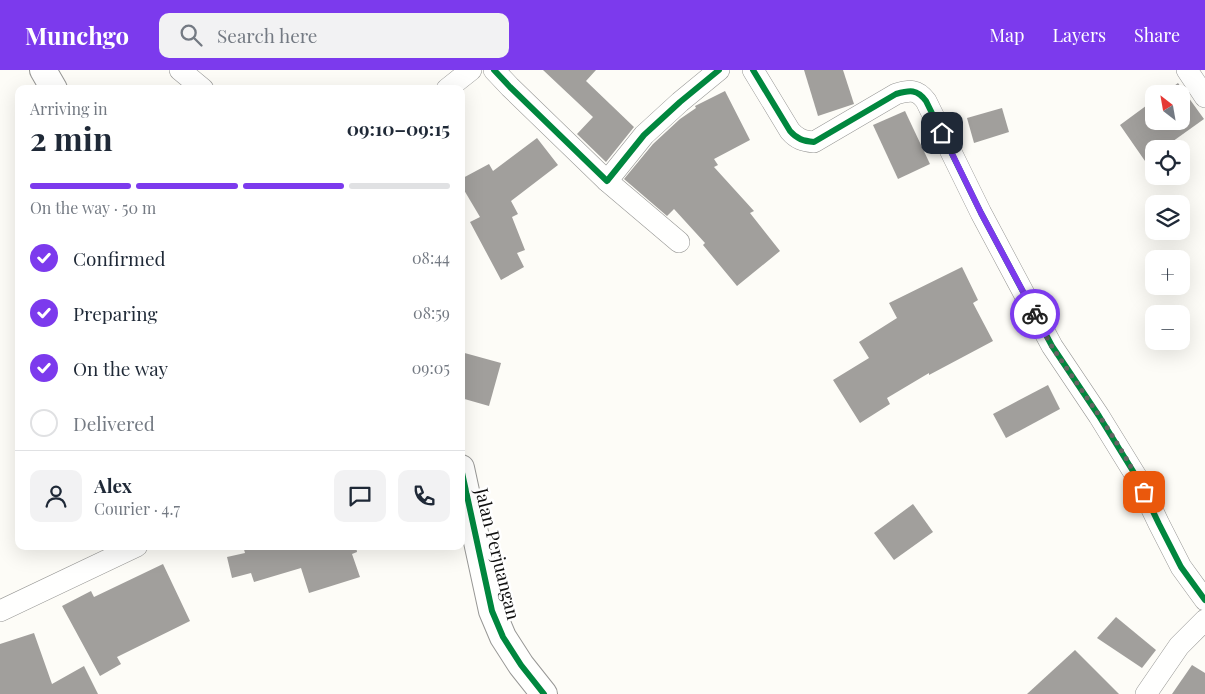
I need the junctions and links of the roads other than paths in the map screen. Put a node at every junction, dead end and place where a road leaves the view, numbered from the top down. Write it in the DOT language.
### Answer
graph roads {
  1 [pos="43,70"];
  2 [pos="180,70"];
  3 [pos="471,70"];
  4 [pos="494,70"];
  5 [pos="719,70"];
  6 [pos="753,70"];
  7 [pos="1187,70"];
  8 [pos="52,85"];
  9 [pos="198,85"];
  10 [pos="452,85"];
  11 [pos="1205,97"];
  12 [pos="607,181"];
  13 [pos="679,242"];
  14 [pos="465,486"];
  15 [pos="129,550"];
  16 [pos="1205,600"];
  17 [pos="0,611"];
  18 [pos="1205,620"];
  19 [pos="544,694"];
  20 [pos="1146,694"];
  1 -- 8 [label="street"];
  2 -- 9 [label="street"];
  3 -- 10 [label="street"];
  4 -- 12 [label="street"];
  5 -- 12 [label="street"];
  6 -- 16 [label="street"];
  7 -- 11 [label="street"];
  12 -- 13 [label="street"];
  14 -- 19 [label="street, Jalan Perjuangan"];
  15 -- 17 [label="street"];
  18 -- 20 [label="street"];
}
